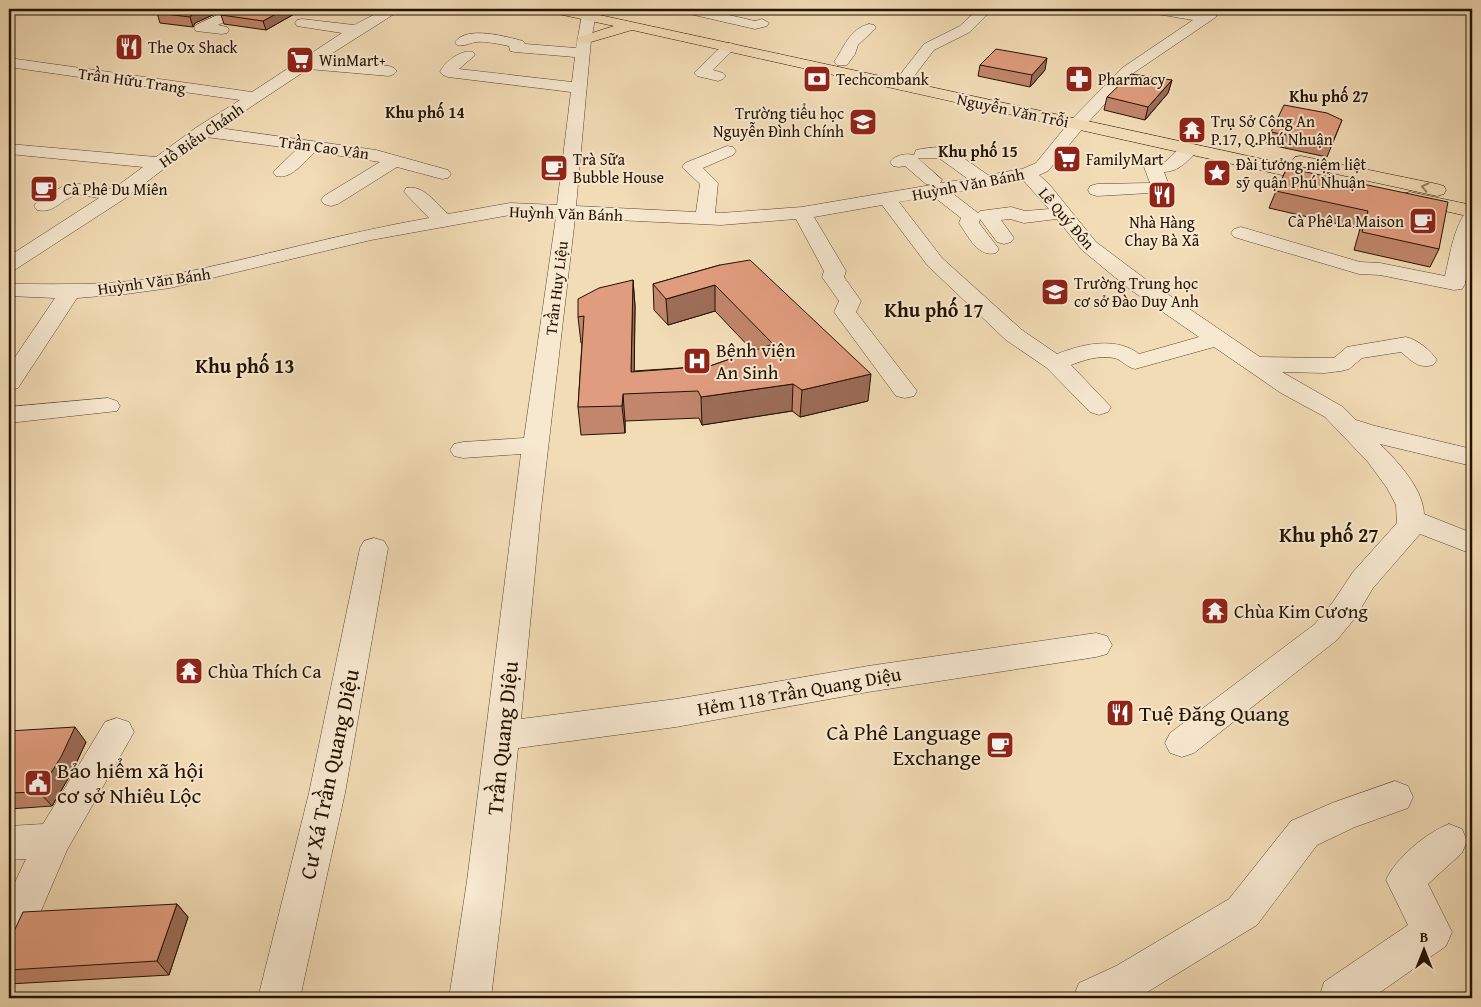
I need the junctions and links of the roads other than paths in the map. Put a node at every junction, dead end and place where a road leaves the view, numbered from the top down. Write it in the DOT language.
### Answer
graph roads {
  1 [pos="240,9"];
  2 [pos="395,9"];
  3 [pos="554,9"];
  4 [pos="686,9"];
  5 [pos="986,9"];
  6 [pos="1151,9"];
  7 [pos="751,11"];
  8 [pos="592,12"];
  9 [pos="1209,13"];
  10 [pos="729,19"];
  11 [pos="302,23"];
  12 [pos="762,23"];
  13 [pos="869,28"];
  14 [pos="648,29"];
  15 [pos="222,30"];
  16 [pos="356,30"];
  17 [pos="706,32"];
  18 [pos="517,41"];
  19 [pos="583,46"];
  20 [pos="729,48"];
  21 [pos="9,62"];
  22 [pos="842,62"];
  23 [pos="306,64"];
  24 [pos="389,71"];
  25 [pos="718,76"];
  26 [pos="907,76"];
  27 [pos="492,77"];
  28 [pos="579,88"];
  29 [pos="255,96"];
  30 [pos="1081,119"];
  31 [pos="203,131"];
  32 [pos="343,136"];
  33 [pos="320,146"];
  34 [pos="9,149"];
  35 [pos="1189,149"];
  36 [pos="727,151"];
  37 [pos="922,154"];
  38 [pos="395,160"];
  39 [pos="899,162"];
  40 [pos="161,163"];
  41 [pos="282,172"];
  42 [pos="442,174"];
  43 [pos="1026,174"];
  44 [pos="985,182"];
  45 [pos="940,189"];
  46 [pos="1097,190"];
  47 [pos="413,192"];
  48 [pos="116,195"];
  49 [pos="1472,198"];
  50 [pos="887,199"];
  51 [pos="331,200"];
  52 [pos="44,206"];
  53 [pos="1472,211"];
  54 [pos="566,212"];
  55 [pos="802,213"];
  56 [pos="1062,213"];
  57 [pos="1472,217"];
  58 [pos="705,218"];
  59 [pos="443,220"];
  60 [pos="1241,233"];
  61 [pos="9,265"];
  62 [pos="9,290"];
  63 [pos="70,292"];
  64 [pos="1216,338"];
  65 [pos="1425,360"];
  66 [pos="1055,363"];
  67 [pos="1254,364"];
  68 [pos="9,383"];
  69 [pos="905,391"];
  70 [pos="108,406"];
  71 [pos="1099,407"];
  72 [pos="9,415"];
  73 [pos="1346,425"];
  74 [pos="536,445"];
  75 [pos="462,450"];
  76 [pos="1472,457"];
  77 [pos="531,478"];
  78 [pos="1411,519"];
  79 [pos="1472,544"];
  80 [pos="374,548"];
  81 [pos="1096,645"];
  82 [pos="117,732"];
  83 [pos="503,736"];
  84 [pos="1182,743"];
  85 [pos="1395,797"];
  86 [pos="53,840"];
  87 [pos="1449,841"];
  88 [pos="9,843"];
  89 [pos="9,939"];
  90 [pos="1340,997"];
  91 [pos="280,998"];
  92 [pos="470,998"];
  93 [pos="1094,998"];
  1 -- 15 [label="street"];
  2 -- 16 [label="street, Hồ Biểu Chánh"];
  3 -- 8 [label="main road, Nguyễn Văn Trỗi"];
  4 -- 10 [label="street"];
  5 -- 26 [label="street"];
  6 -- 9 [label="street"];
  7 -- 10 [label="street"];
  8 -- 14 [label="main road, Nguyễn Văn Trỗi"];
  8 -- 17 [label="main road, Nguyễn Văn Trỗi"];
  8 -- 19 [label="street, Trần Huy Liệu"];
  9 -- 30 [label="street, Huỳnh Văn Bánh"];
  10 -- 12 [label="street"];
  10 -- 17 [label="street"];
  11 -- 16 [label="street"];
  13 -- 22 [label="street"];
  14 -- 19 [label="main road"];
  14 -- 20 [label="main road, Nguyễn Văn Trỗi"];
  16 -- 23 [label="street, Hồ Biểu Chánh"];
  17 -- 22 [label="main road, Nguyễn Văn Trỗi"];
  18 -- 19 [label="street"];
  18 -- 27 [label="street"];
  18 -- 27 [label="street"];
  19 -- 28 [label="street, Trần Huy Liệu"];
  20 -- 25 [label="street"];
  20 -- 30 [label="main road, Nguyễn Văn Trỗi"];
  21 -- 29 [label="street, Trần Hữu Trang"];
  22 -- 26 [label="main road, Nguyễn Văn Trỗi"];
  23 -- 24 [label="street"];
  23 -- 29 [label="street, Hồ Biểu Chánh"];
  26 -- 30 [label="main road, Nguyễn Văn Trỗi"];
  27 -- 28 [label="street"];
  28 -- 54 [label="street, Trần Huy Liệu"];
  29 -- 31 [label="street, Hồ Biểu Chánh"];
  30 -- 35 [label="main road, Nguyễn Văn Trỗi"];
  30 -- 43 [label="street, Huỳnh Văn Bánh"];
  49 -- 30 [label="main road, Nguyễn Văn Trỗi, one-way"];
  31 -- 33 [label="street, Trần Cao Vân"];
  31 -- 40 [label="street, Hồ Biểu Chánh"];
  32 -- 33 [label="street"];
  33 -- 38 [label="street, Trần Cao Vân"];
  33 -- 41 [label="street"];
  34 -- 40 [label="street"];
  35 -- 46 [label="street"];
  35 -- 53 [label="main road, Nguyễn Văn Trỗi"];
  36 -- 58 [label="street"];
  37 -- 44 [label="street"];
  38 -- 42 [label="street, Trần Cao Vân"];
  38 -- 51 [label="street"];
  39 -- 45 [label="street"];
  40 -- 48 [label="street, Hồ Biểu Chánh"];
  43 -- 44 [label="street, Huỳnh Văn Bánh"];
  43 -- 56 [label="street, Lê Quý Ðôn"];
  44 -- 45 [label="street, Huỳnh Văn Bánh"];
  45 -- 50 [label="street, Huỳnh Văn Bánh"];
  45 -- 56 [label="street"];
  47 -- 59 [label="street"];
  48 -- 52 [label="street"];
  48 -- 61 [label="street, Hồ Biểu Chánh"];
  50 -- 55 [label="street, Huỳnh Văn Bánh"];
  50 -- 66 [label="street"];
  54 -- 58 [label="street, Huỳnh Văn Bánh"];
  54 -- 59 [label="street, Huỳnh Văn Bánh"];
  54 -- 74 [label="street, Trần Huy Liệu"];
  55 -- 58 [label="street, Huỳnh Văn Bánh"];
  55 -- 69 [label="street"];
  56 -- 64 [label="street, Lê Quý Ðôn"];
  57 -- 60 [label="street"];
  59 -- 63 [label="street, Huỳnh Văn Bánh"];
  62 -- 63 [label="street, Huỳnh Văn Bánh"];
  63 -- 68 [label="street"];
  64 -- 66 [label="street"];
  64 -- 67 [label="street, Lê Quý Ðôn"];
  65 -- 67 [label="street"];
  66 -- 71 [label="street"];
  67 -- 73 [label="street, Lê Quý Ðôn"];
  70 -- 72 [label="street"];
  73 -- 76 [label="street"];
  73 -- 78 [label="street, Lê Quý Ðôn"];
  74 -- 75 [label="street"];
  74 -- 77 [label="street, Trần Huy Liệu"];
  77 -- 83 [label="street, Trần Quang Diệu"];
  78 -- 79 [label="street"];
  78 -- 84 [label="street"];
  80 -- 91 [label="street, Cư Xá Trần Quang Diệu"];
  81 -- 83 [label="street, Hẻm 118 Trần Quang Diệu"];
  82 -- 86 [label="street"];
  83 -- 92 [label="street, Trần Quang Diệu"];
  85 -- 93 [label="street"];
  86 -- 88 [label="street"];
  86 -- 89 [label="street"];
  87 -- 90 [label="street"];
}
